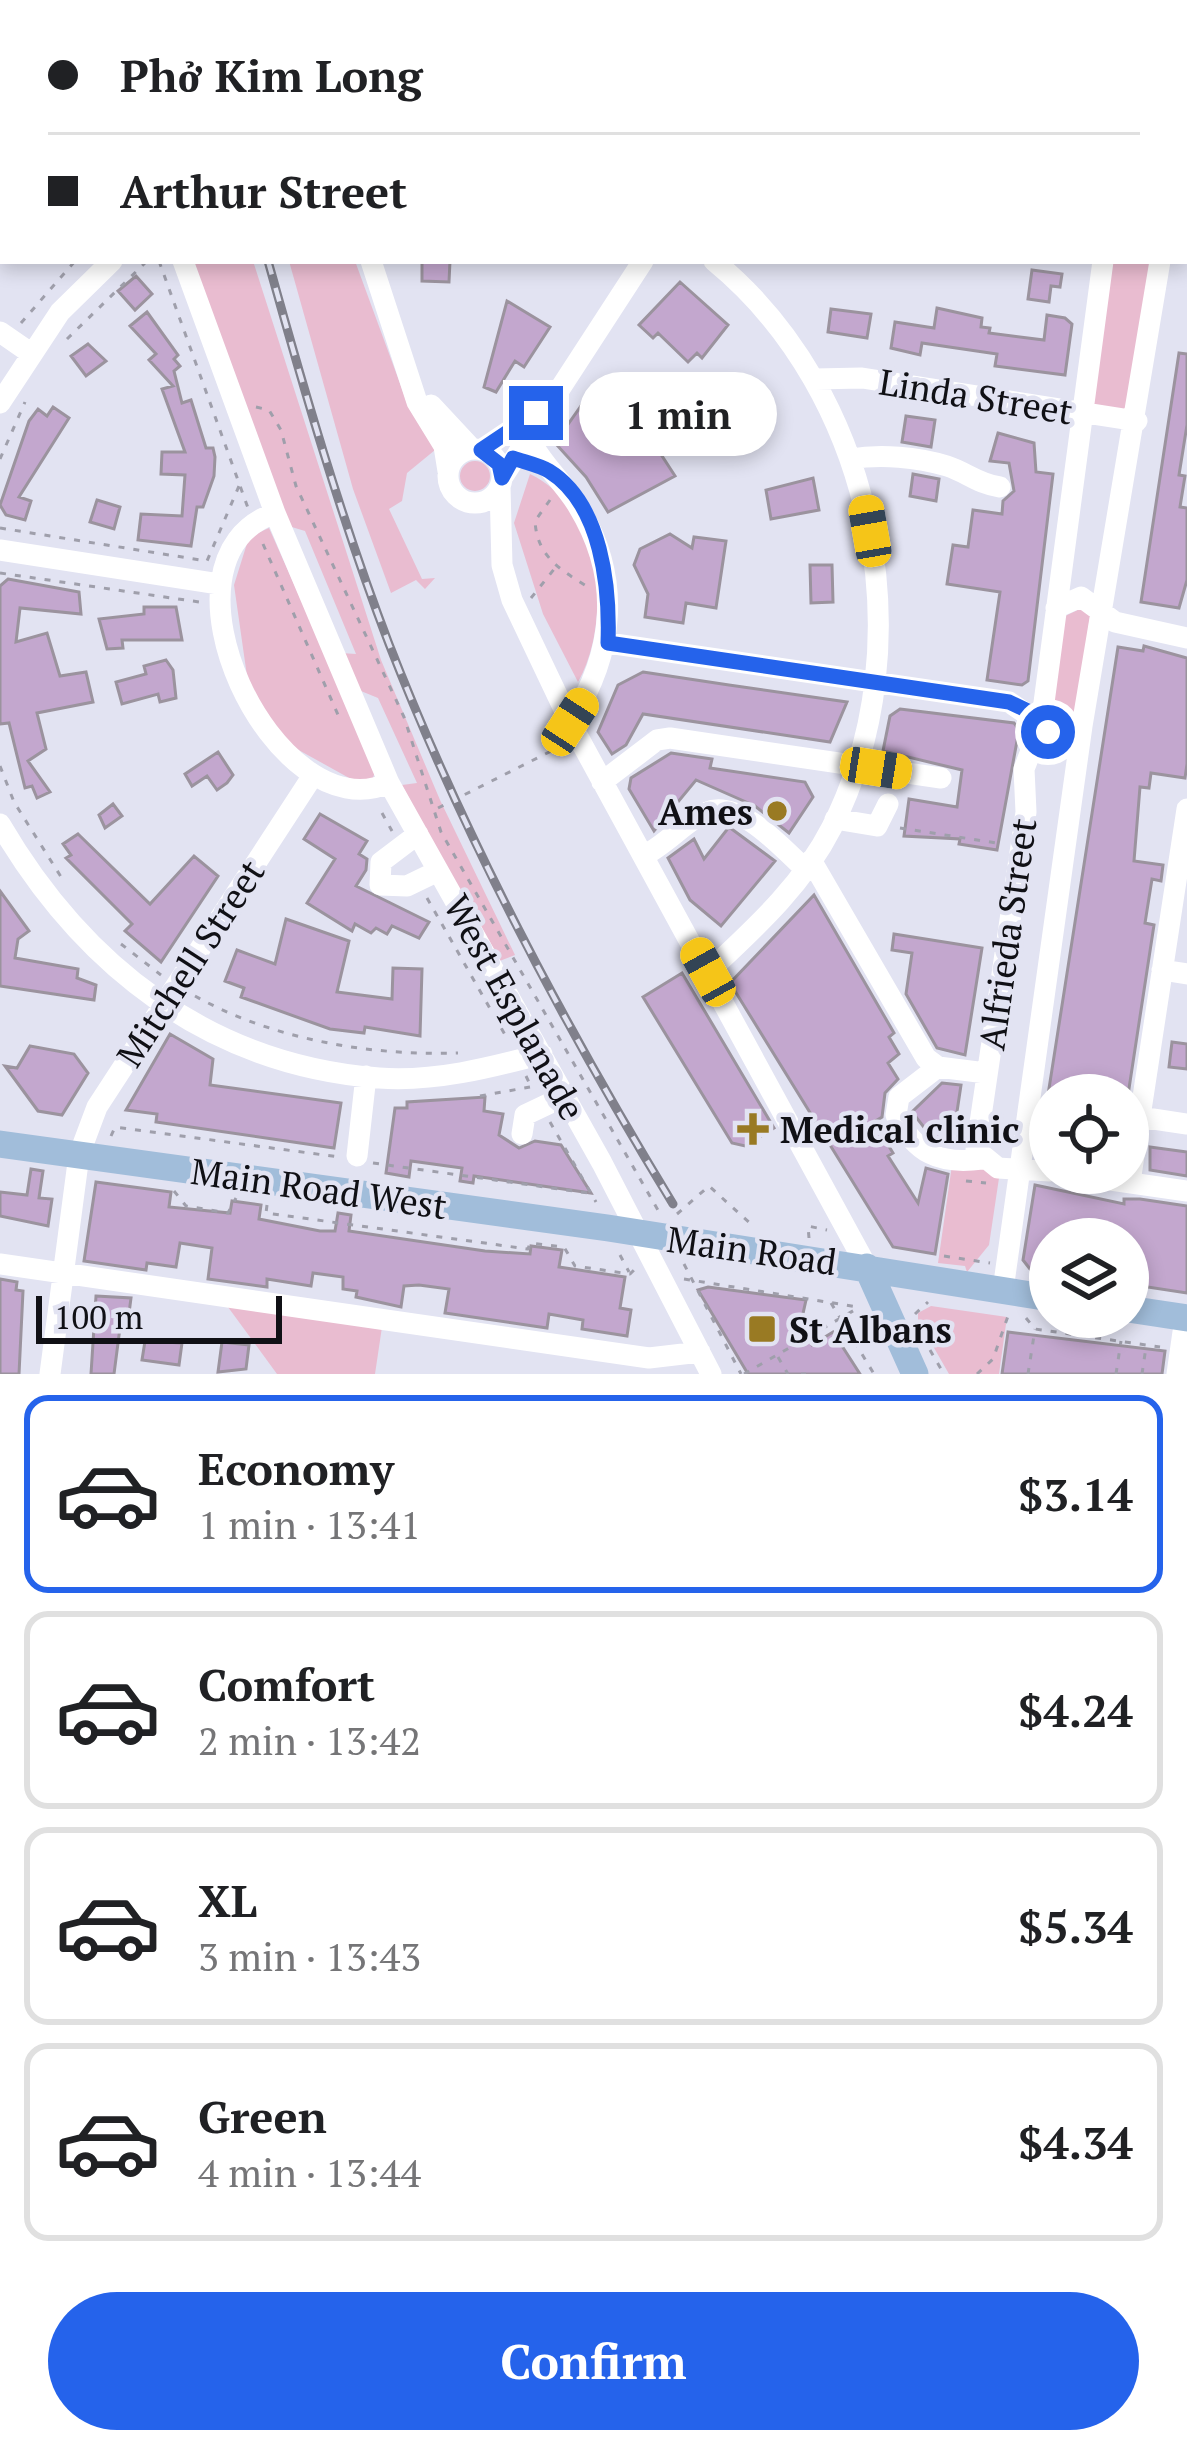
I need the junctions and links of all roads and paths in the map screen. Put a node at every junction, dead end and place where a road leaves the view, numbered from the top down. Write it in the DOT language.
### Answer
graph roads {
  1 [pos="72,264"];
  2 [pos="109,264"];
  3 [pos="144,264"];
  4 [pos="184,264"];
  5 [pos="372,264"];
  6 [pos="633,264"];
  7 [pos="641,264"];
  8 [pos="717,264"];
  9 [pos="1103,264"];
  10 [pos="1160,264"];
  11 [pos="622,287"];
  12 [pos="5,335"];
  13 [pos="29,352"];
  14 [pos="56,353"];
  15 [pos="815,379"];
  16 [pos="415,386"];
  17 [pos="25,400"];
  18 [pos="549,401"];
  19 [pos="0,403"];
  20 [pos="237,409"];
  21 [pos="1082,413"];
  22 [pos="1137,421"];
  23 [pos="529,438"];
  24 [pos="477,450"];
  25 [pos="0,459"];
  26 [pos="850,459"];
  27 [pos="448,471"];
  28 [pos="505,474"];
  29 [pos="555,477"];
  30 [pos="239,486"];
  31 [pos="1000,487"];
  32 [pos="465,501"];
  33 [pos="275,513"];
  34 [pos="0,528"];
  35 [pos="499,535"];
  36 [pos="0,550"];
  37 [pos="556,567"];
  38 [pos="0,573"];
  39 [pos="607,592"];
  40 [pos="219,594"];
  41 [pos="1055,608"];
  42 [pos="1100,610"];
  43 [pos="518,613"];
  44 [pos="1134,629"];
  45 [pos="1187,638"];
  46 [pos="608,643"];
  47 [pos="1093,661"];
  48 [pos="1046,668"];
  49 [pos="873,681"];
  50 [pos="1009,702"];
  51 [pos="1041,725"];
  52 [pos="1082,726"];
  53 [pos="574,729"];
  54 [pos="858,765"];
  55 [pos="0,766"];
  56 [pos="312,777"];
  57 [pos="941,778"];
  58 [pos="602,782"];
  59 [pos="389,784"];
  60 [pos="436,809"];
  61 [pos="1187,809"];
  62 [pos="884,814"];
  63 [pos="836,819"];
  64 [pos="0,824"];
  65 [pos="418,834"];
  66 [pos="1004,844"];
  67 [pos="7,848"];
  68 [pos="644,856"];
  69 [pos="1183,860"];
  70 [pos="808,864"];
  71 [pos="438,871"];
  72 [pos="64,881"];
  73 [pos="120,944"];
  74 [pos="1162,970"];
  75 [pos="708,972"];
  76 [pos="1187,974"];
  77 [pos="168,994"];
  78 [pos="512,1047"];
  79 [pos="496,1050"];
  80 [pos="464,1053"];
  81 [pos="542,1054"];
  82 [pos="938,1067"];
  83 [pos="986,1073"];
  84 [pos="1146,1074"];
  85 [pos="367,1076"];
  86 [pos="565,1096"];
  87 [pos="1149,1118"];
  88 [pos="1187,1124"];
  89 [pos="522,1134"];
  90 [pos="0,1144"];
  91 [pos="83,1144"];
  92 [pos="359,1159"];
  93 [pos="982,1159"];
  94 [pos="1021,1171"];
  95 [pos="1029,1171"];
  96 [pos="954,1179"];
  97 [pos="1000,1185"];
  98 [pos="1149,1185"];
  99 [pos="154,1189"];
  100 [pos="1187,1191"];
  101 [pos="592,1194"];
  102 [pos="752,1225"];
  103 [pos="675,1227"];
  104 [pos="638,1233"];
  105 [pos="0,1264"];
  106 [pos="867,1267"];
  107 [pos="64,1273"];
  108 [pos="659,1274"];
  109 [pos="692,1281"];
  110 [pos="1003,1290"];
  111 [pos="1029,1294"];
  112 [pos="830,1301"];
  113 [pos="941,1303"];
  114 [pos="1149,1316"];
  115 [pos="841,1320"];
  116 [pos="1029,1321"];
  117 [pos="915,1322"];
  118 [pos="1185,1325"];
  119 [pos="1033,1338"];
  120 [pos="1101,1338"];
  121 [pos="1121,1341"];
  122 [pos="1147,1345"];
  123 [pos="700,1352"];
  124 [pos="777,1356"];
  125 [pos="913,1364"];
  126 [pos="50,1374"];
  127 [pos="711,1374"];
  128 [pos="742,1374"];
  129 [pos="788,1374"];
  130 [pos="874,1374"];
  131 [pos="944,1374"];
  132 [pos="977,1374"];
  133 [pos="1028,1374"];
  134 [pos="1117,1374"];
  135 [pos="1142,1374"];
  136 [pos="1177,1374"];
  1 -- 12 [label="path"];
  2 -- 13 [label="street"];
  3 -- 14 [label="path"];
  4 -- 20 [label="street, West Esplanade"];
  5 -- 16 [label="street"];
  6 -- 11 [label="street"];
  7 -- 11 [label="street"];
  8 -- 15 [label="street"];
  9 -- 21 [label="street, Alfrieda Street"];
  10 -- 22 [label="street, Alfrieda Street"];
  11 -- 18 [label="street"];
  12 -- 13 [label="street"];
  13 -- 19 [label="street"];
  15 -- 21 [label="street, Linda Street"];
  15 -- 26 [label="street"];
  16 -- 24 [label="street"];
  16 -- 27 [label="street"];
  17 -- 25 [label="path"];
  18 -- 23 [label="street"];
  18 -- 24 [label="street"];
  20 -- 33 [label="street, West Esplanade"];
  20 -- 60 [label="path"];
  21 -- 22 [label="street, Linda Street"];
  21 -- 41 [label="street, Alfrieda Street"];
  22 -- 42 [label="street, Alfrieda Street"];
  23 -- 28 [label="street"];
  23 -- 29 [label="street"];
  24 -- 27 [label="street"];
  24 -- 28 [label="street"];
  26 -- 31 [label="street"];
  26 -- 49 [label="street"];
  27 -- 32 [label="street"];
  28 -- 29 [label="street"];
  28 -- 32 [label="street"];
  28 -- 35 [label="street"];
  29 -- 37 [label="path"];
  29 -- 39 [label="street"];
  30 -- 34 [label="path"];
  32 -- 35 [label="street"];
  33 -- 40 [label="street"];
  33 -- 59 [label="street, West Esplanade"];
  35 -- 43 [label="street"];
  36 -- 40 [label="street"];
  37 -- 39 [label="path"];
  37 -- 43 [label="path"];
  38 -- 40 [label="path"];
  39 -- 46 [label="street"];
  40 -- 56 [label="street"];
  41 -- 42 [label="street"];
  41 -- 48 [label="street, Alfrieda Street"];
  42 -- 44 [label="street"];
  42 -- 47 [label="street, Alfrieda Street"];
  43 -- 53 [label="street"];
  44 -- 45 [label="street"];
  44 -- 47 [label="street"];
  46 -- 49 [label="street"];
  46 -- 53 [label="street"];
  47 -- 52 [label="street, Alfrieda Street"];
  48 -- 50 [label="street"];
  48 -- 51 [label="street, Alfrieda Street"];
  49 -- 50 [label="street"];
  49 -- 54 [label="street"];
  50 -- 51 [label="street"];
  51 -- 52 [label="street"];
  51 -- 83 [label="street, Alfrieda Street"];
  52 -- 94 [label="street, Alfrieda Street"];
  53 -- 58 [label="street"];
  53 -- 60 [label="path"];
  54 -- 57 [label="street"];
  54 -- 58 [label="street"];
  54 -- 63 [label="street"];
  55 -- 72 [label="path"];
  56 -- 59 [label="street"];
  56 -- 77 [label="street, Mitchell Street"];
  58 -- 68 [label="street"];
  59 -- 65 [label="street, West Esplanade"];
  60 -- 103 [label="path"];
  61 -- 69 [label="street"];
  62 -- 63 [label="street"];
  62 -- 66 [label="path"];
  63 -- 70 [label="street"];
  64 -- 67 [label="street"];
  65 -- 71 [label="street, West Esplanade"];
  65 -- 71 [label="street"];
  67 -- 77 [label="street"];
  68 -- 70 [label="street"];
  68 -- 75 [label="street"];
  69 -- 74 [label="street"];
  70 -- 75 [label="street"];
  70 -- 82 [label="street"];
  71 -- 81 [label="street, West Esplanade"];
  73 -- 77 [label="path"];
  74 -- 76 [label="street"];
  74 -- 84 [label="street"];
  75 -- 106 [label="street"];
  77 -- 80 [label="path"];
  77 -- 85 [label="street"];
  77 -- 91 [label="street, Mitchell Street"];
  78 -- 79 [label="path"];
  81 -- 85 [label="street"];
  81 -- 86 [label="street, West Esplanade"];
  82 -- 83 [label="street"];
  82 -- 93 [label="street"];
  83 -- 93 [label="street, Alfrieda Street"];
  85 -- 92 [label="street"];
  86 -- 89 [label="street"];
  86 -- 104 [label="street, West Esplanade"];
  87 -- 88 [label="street"];
  90 -- 91 [label="main road, Main Road West"];
  91 -- 92 [label="path"];
  91 -- 104 [label="main road, Main Road West"];
  91 -- 107 [label="street"];
  92 -- 101 [label="path"];
  93 -- 94 [label="street"];
  94 -- 95 [label="street"];
  94 -- 110 [label="street, Alfrieda Street"];
  96 -- 97 [label="path"];
  98 -- 100 [label="street"];
  99 -- 108 [label="path"];
  102 -- 103 [label="path"];
  103 -- 104 [label="main road, Main Road"];
  103 -- 106 [label="main road, Main Road"];
  103 -- 109 [label="path"];
  104 -- 108 [label="street, West Esplanade"];
  105 -- 107 [label="street"];
  106 -- 110 [label="main road, Main Road"];
  106 -- 125 [label="main road"];
  107 -- 123 [label="street"];
  107 -- 126 [label="street"];
  108 -- 109 [label="path"];
  108 -- 123 [label="street, West Esplanade"];
  109 -- 112 [label="path"];
  109 -- 128 [label="path"];
  110 -- 111 [label="main road, Main Road"];
  112 -- 115 [label="path"];
  112 -- 115 [label="path"];
  113 -- 117 [label="path"];
  114 -- 118 [label="main road"];
  115 -- 124 [label="path"];
  115 -- 130 [label="path"];
  116 -- 132 [label="path"];
  118 -- 122 [label="path"];
  118 -- 136 [label="street"];
  119 -- 133 [label="path"];
  120 -- 121 [label="path"];
  121 -- 122 [label="path"];
  121 -- 134 [label="path"];
  122 -- 135 [label="path"];
  123 -- 127 [label="street, West Esplanade"];
  124 -- 128 [label="path"];
  124 -- 129 [label="path"];
  125 -- 131 [label="path"];
}
